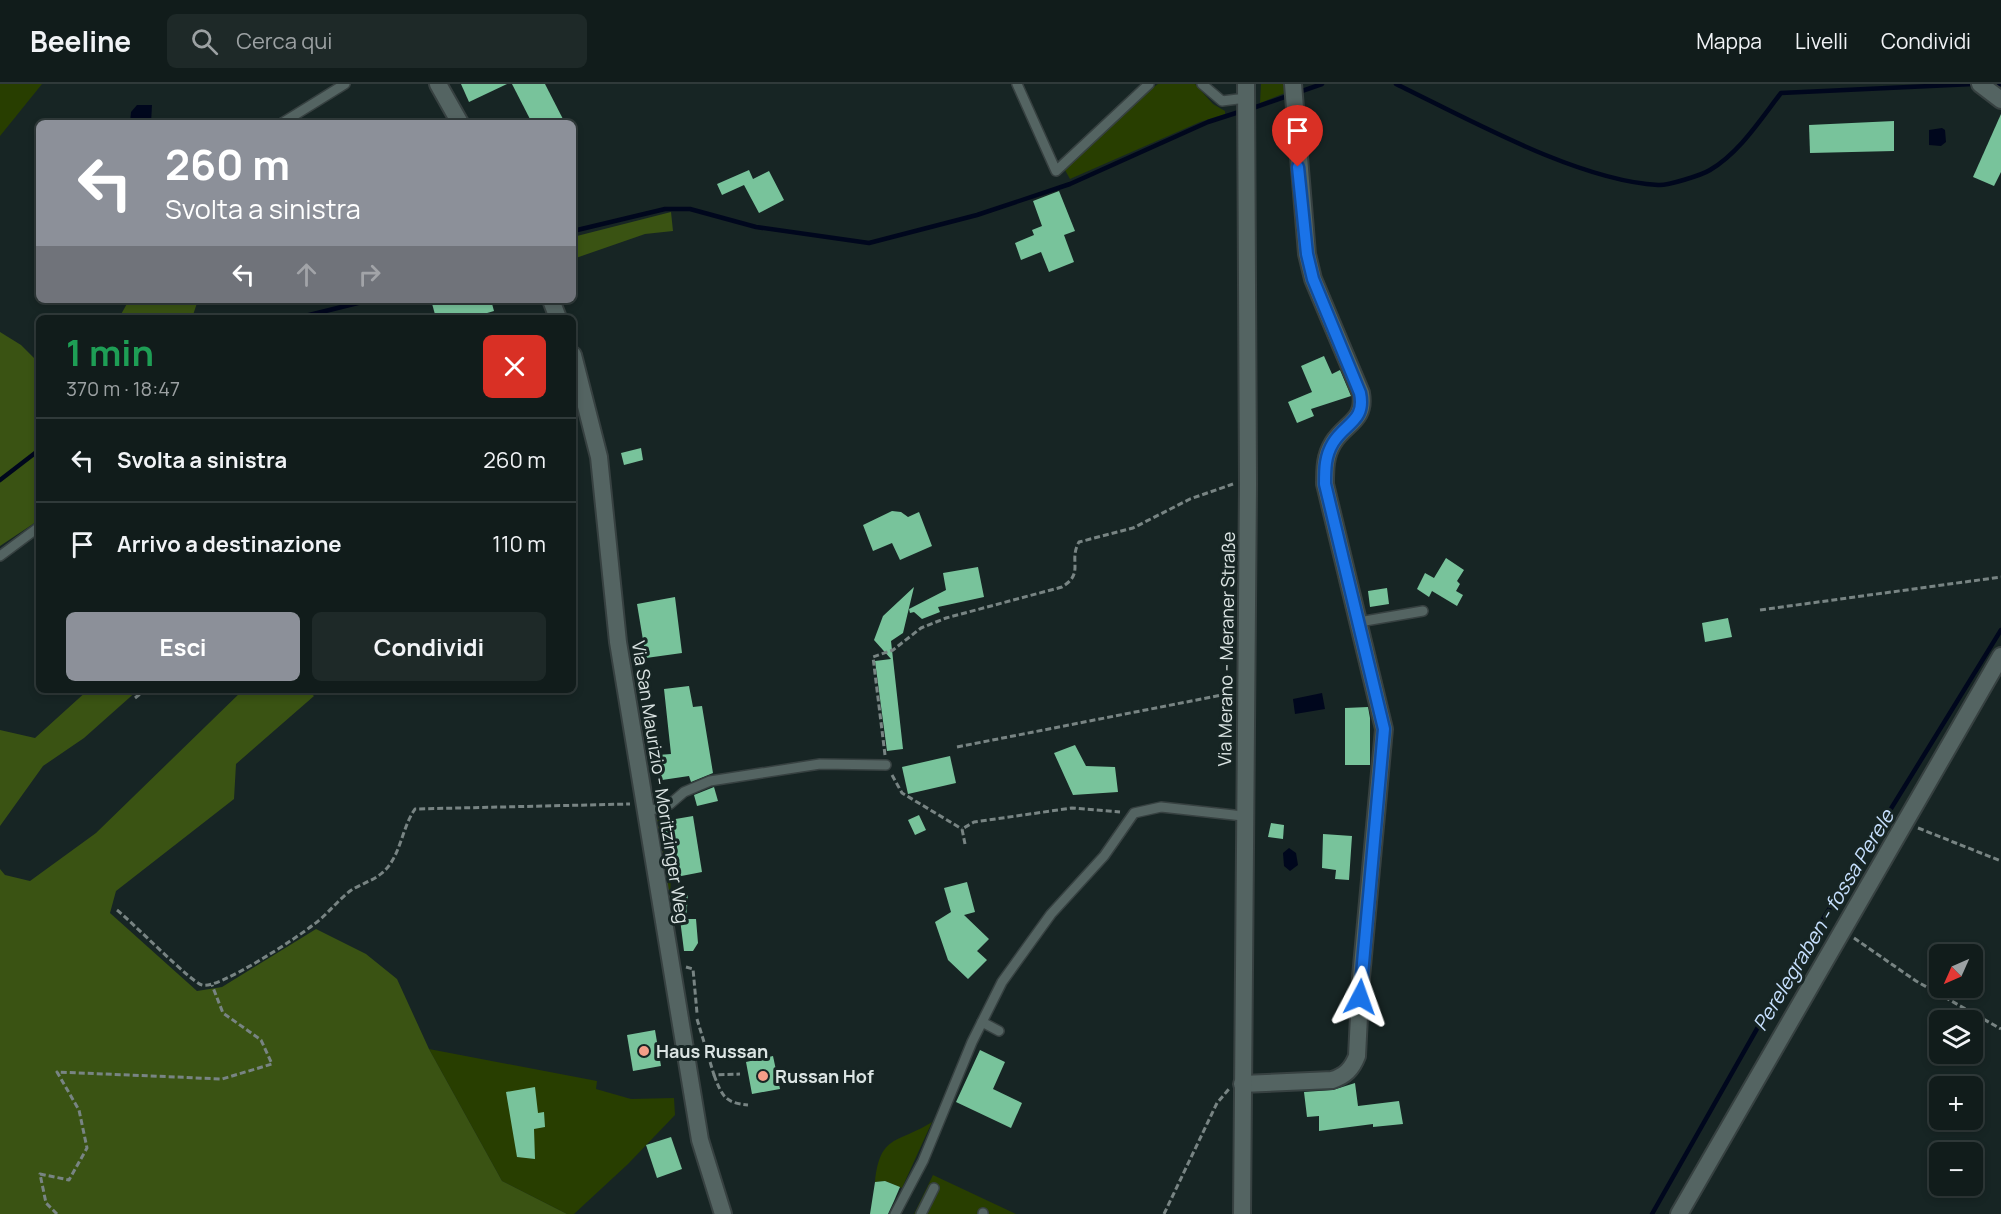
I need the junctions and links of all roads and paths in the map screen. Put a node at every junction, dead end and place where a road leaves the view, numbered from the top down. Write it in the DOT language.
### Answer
graph roads {
  1 [pos="345,84"];
  2 [pos="438,84"];
  3 [pos="1017,84"];
  4 [pos="1149,84"];
  5 [pos="1202,84"];
  6 [pos="1980,84"];
  7 [pos="1292,92"];
  8 [pos="2001,100"];
  9 [pos="1246,102"];
  10 [pos="287,120"];
  11 [pos="458,120"];
  12 [pos="576,382"];
  13 [pos="1248,484"];
  14 [pos="36,528"];
  15 [pos="0,556"];
  16 [pos="2001,578"];
  17 [pos="1760,610"];
  18 [pos="1423,611"];
  19 [pos="1359,622"];
  20 [pos="2001,657"];
  21 [pos="1245,692"];
  22 [pos="141,693"];
  23 [pos="135,698"];
  24 [pos="957,747"];
  25 [pos="886,765"];
  26 [pos="645,808"];
  27 [pos="1134,813"];
  28 [pos="1238,815"];
  29 [pos="1905,823"];
  30 [pos="962,829"];
  31 [pos="965,844"];
  32 [pos="2001,861"];
  33 [pos="117,910"];
  34 [pos="1843,930"];
  35 [pos="674,974"];
  36 [pos="212,986"];
  37 [pos="982,1022"];
  38 [pos="2001,1029"];
  39 [pos="999,1031"];
  40 [pos="740,1074"];
  41 [pos="714,1075"];
  42 [pos="1242,1084"];
  43 [pos="748,1105"];
  44 [pos="934,1188"];
  45 [pos="57,1214"];
  46 [pos="723,1214"];
  47 [pos="895,1214"];
  48 [pos="921,1214"];
  49 [pos="1164,1214"];
  50 [pos="1242,1214"];
  51 [pos="1679,1214"];
  1 -- 10 [label="lane"];
  2 -- 11 [label="street"];
  3 -- 4 [label="lane"];
  5 -- 9 [label="lane"];
  6 -- 8 [label="street"];
  7 -- 19 [label="street"];
  9 -- 13 [label="street, Via Merano - Meraner Straße"];
  12 -- 26 [label="street, Via San Maurizio - Moritzinger Weg"];
  13 -- 21 [label="street, Via Merano - Meraner Straße"];
  13 -- 25 [label="path"];
  14 -- 15 [label="lane"];
  16 -- 17 [label="path"];
  18 -- 19 [label="lane"];
  19 -- 42 [label="street"];
  20 -- 29 [label="street"];
  21 -- 24 [label="path"];
  21 -- 28 [label="street, Via Merano - Meraner Straße"];
  22 -- 23 [label="path"];
  25 -- 26 [label="lane"];
  25 -- 30 [label="path"];
  26 -- 35 [label="street, Via San Maurizio - Moritzinger Weg"];
  26 -- 36 [label="path"];
  27 -- 28 [label="lane"];
  27 -- 30 [label="path"];
  27 -- 37 [label="lane"];
  28 -- 42 [label="street, Via Merano - Meraner Straße"];
  29 -- 32 [label="path"];
  29 -- 34 [label="street"];
  30 -- 31 [label="path"];
  33 -- 36 [label="path"];
  34 -- 38 [label="path"];
  34 -- 51 [label="street"];
  35 -- 41 [label="path"];
  35 -- 46 [label="street, Via San Maurizio - Moritzinger Weg"];
  36 -- 45 [label="path"];
  37 -- 39 [label="lane"];
  37 -- 47 [label="lane"];
  40 -- 41 [label="path"];
  41 -- 43 [label="path"];
  42 -- 49 [label="path"];
  42 -- 50 [label="street, Via Merano - Meraner Straße"];
  44 -- 48 [label="lane"];
}
